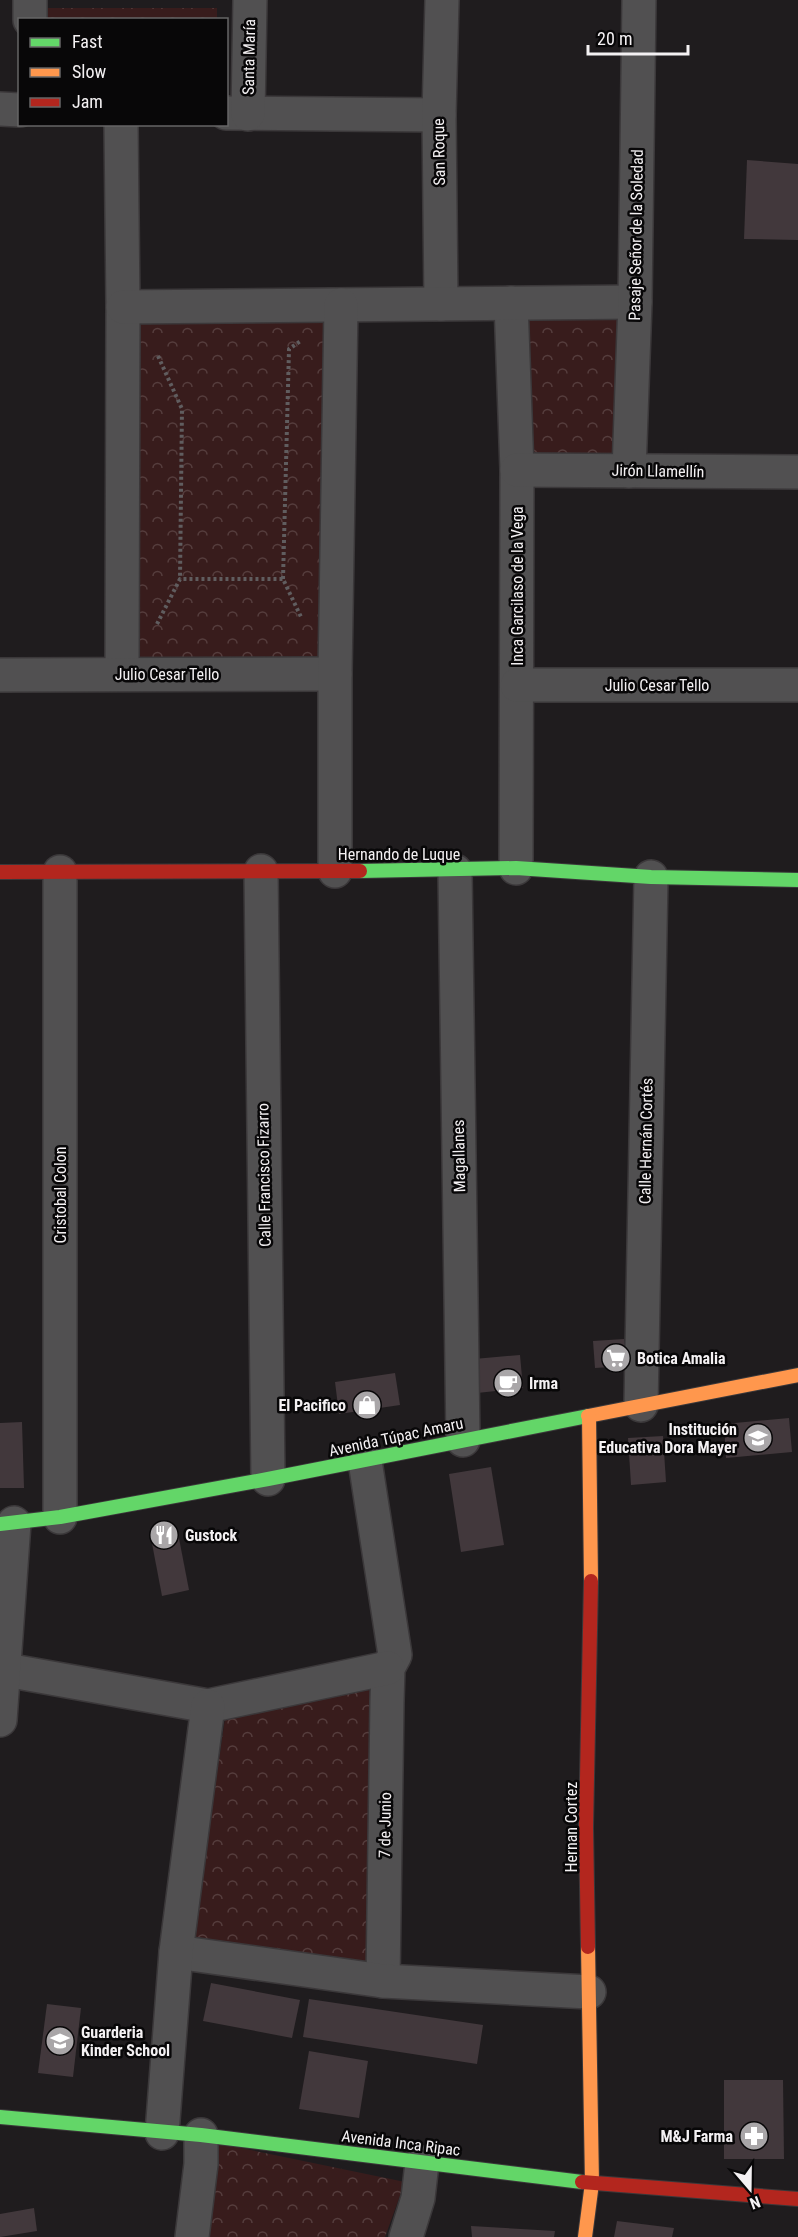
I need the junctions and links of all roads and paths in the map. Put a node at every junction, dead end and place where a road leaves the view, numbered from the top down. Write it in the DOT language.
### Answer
graph roads {
  1 [pos="30,0"];
  2 [pos="250,0"];
  3 [pos="442,0"];
  4 [pos="639,0"];
  5 [pos="30,18"];
  6 [pos="0,109"];
  7 [pos="18,110"];
  8 [pos="237,113"];
  9 [pos="439,115"];
  10 [pos="121,126"];
  11 [pos="635,302"];
  12 [pos="511,303"];
  13 [pos="441,304"];
  14 [pos="341,305"];
  15 [pos="123,307"];
  16 [pos="306,337"];
  17 [pos="154,346"];
  18 [pos="517,470"];
  19 [pos="629,471"];
  20 [pos="798,472"];
  21 [pos="180,579"];
  22 [pos="283,579"];
  23 [pos="306,627"];
  24 [pos="153,632"];
  25 [pos="122,674"];
  26 [pos="335,674"];
  27 [pos="0,675"];
  28 [pos="517,685"];
  29 [pos="798,686"];
  30 [pos="516,868"];
  31 [pos="261,871"];
  32 [pos="335,871"];
  33 [pos="455,871"];
  34 [pos="0,872"];
  35 [pos="60,872"];
  36 [pos="651,878"];
  37 [pos="798,880"];
  38 [pos="798,1375"];
  39 [pos="641,1405"];
  40 [pos="589,1416"];
  41 [pos="463,1440"];
  42 [pos="365,1461"];
  43 [pos="268,1479"];
  44 [pos="60,1517"];
  45 [pos="7,1524"];
  46 [pos="388,1668"];
  47 [pos="6,1670"];
  48 [pos="208,1707"];
  49 [pos="0,1720"];
  50 [pos="176,1952"];
  51 [pos="382,1981"];
  52 [pos="589,1992"];
  53 [pos="0,2117"];
  54 [pos="162,2133"];
  55 [pos="201,2135"];
  56 [pos="422,2163"];
  57 [pos="592,2183"];
  58 [pos="798,2199"];
  59 [pos="192,2237"];
  60 [pos="406,2237"];
  61 [pos="585,2237"];
  1 -- 5 [label="street"];
  2 -- 8 [label="street, Santa María"];
  3 -- 9 [label="street, San Roque"];
  4 -- 11 [label="street, Pasaje Señor de la Soledad"];
  6 -- 7 [label="street"];
  8 -- 9 [label="street"];
  9 -- 13 [label="street, San Roque"];
  10 -- 15 [label="street"];
  11 -- 12 [label="street"];
  11 -- 19 [label="street, Pasaje Señor de la Soledad"];
  12 -- 13 [label="street"];
  12 -- 18 [label="street, Inca Garcilaso de la Vega"];
  13 -- 14 [label="street"];
  14 -- 15 [label="street"];
  14 -- 26 [label="street"];
  15 -- 25 [label="street"];
  16 -- 22 [label="path"];
  17 -- 21 [label="path"];
  18 -- 19 [label="street, Jirón Llamellín"];
  18 -- 28 [label="street, Inca Garcilaso de la Vega"];
  19 -- 20 [label="street, Jirón Llamellín"];
  21 -- 22 [label="path"];
  21 -- 24 [label="path"];
  22 -- 23 [label="path"];
  25 -- 26 [label="street, Julio Cesar Tello"];
  25 -- 27 [label="street, Julio Cesar Tello"];
  26 -- 32 [label="street"];
  28 -- 29 [label="street, Julio Cesar Tello"];
  28 -- 30 [label="street, Inca Garcilaso de la Vega"];
  30 -- 33 [label="street, Hernando de Luque"];
  30 -- 36 [label="street, Hernando de Luque"];
  31 -- 32 [label="street, Hernando de Luque"];
  31 -- 35 [label="street, Hernando de Luque"];
  31 -- 43 [label="street, Calle Francisco Fizarro"];
  32 -- 33 [label="street, Hernando de Luque"];
  33 -- 41 [label="street, Magallanes"];
  34 -- 35 [label="street, Hernando de Luque"];
  35 -- 44 [label="street, Cristobal Colon"];
  36 -- 37 [label="street, Hernando de Luque"];
  36 -- 39 [label="street, Calle Hernán Cortés"];
  38 -- 39 [label="street, Avenida Túpac Amaru"];
  39 -- 40 [label="street, Avenida Túpac Amaru"];
  40 -- 41 [label="street, Avenida Túpac Amaru"];
  40 -- 52 [label="street, Hernan Cortez"];
  41 -- 42 [label="street, Avenida Túpac Amaru"];
  42 -- 43 [label="street, Avenida Túpac Amaru"];
  42 -- 46 [label="street, 7 de Junio"];
  43 -- 44 [label="street, Avenida Túpac Amaru"];
  44 -- 45 [label="street, Avenida Túpac Amaru"];
  45 -- 47 [label="street"];
  46 -- 48 [label="street"];
  46 -- 51 [label="street, 7 de Junio"];
  47 -- 48 [label="street"];
  47 -- 49 [label="street"];
  48 -- 50 [label="street"];
  50 -- 51 [label="street"];
  50 -- 54 [label="street"];
  51 -- 52 [label="street"];
  52 -- 57 [label="street, Hernan Cortez"];
  53 -- 54 [label="street, Avenida Inca Ripac"];
  54 -- 55 [label="street, Avenida Inca Ripac"];
  55 -- 56 [label="street, Avenida Inca Ripac"];
  55 -- 59 [label="street"];
  56 -- 57 [label="street, Avenida Inca Ripac"];
  56 -- 60 [label="street"];
  57 -- 58 [label="street, Avenida Inca Ripac"];
  57 -- 61 [label="street, Hernan Cortez"];
}
